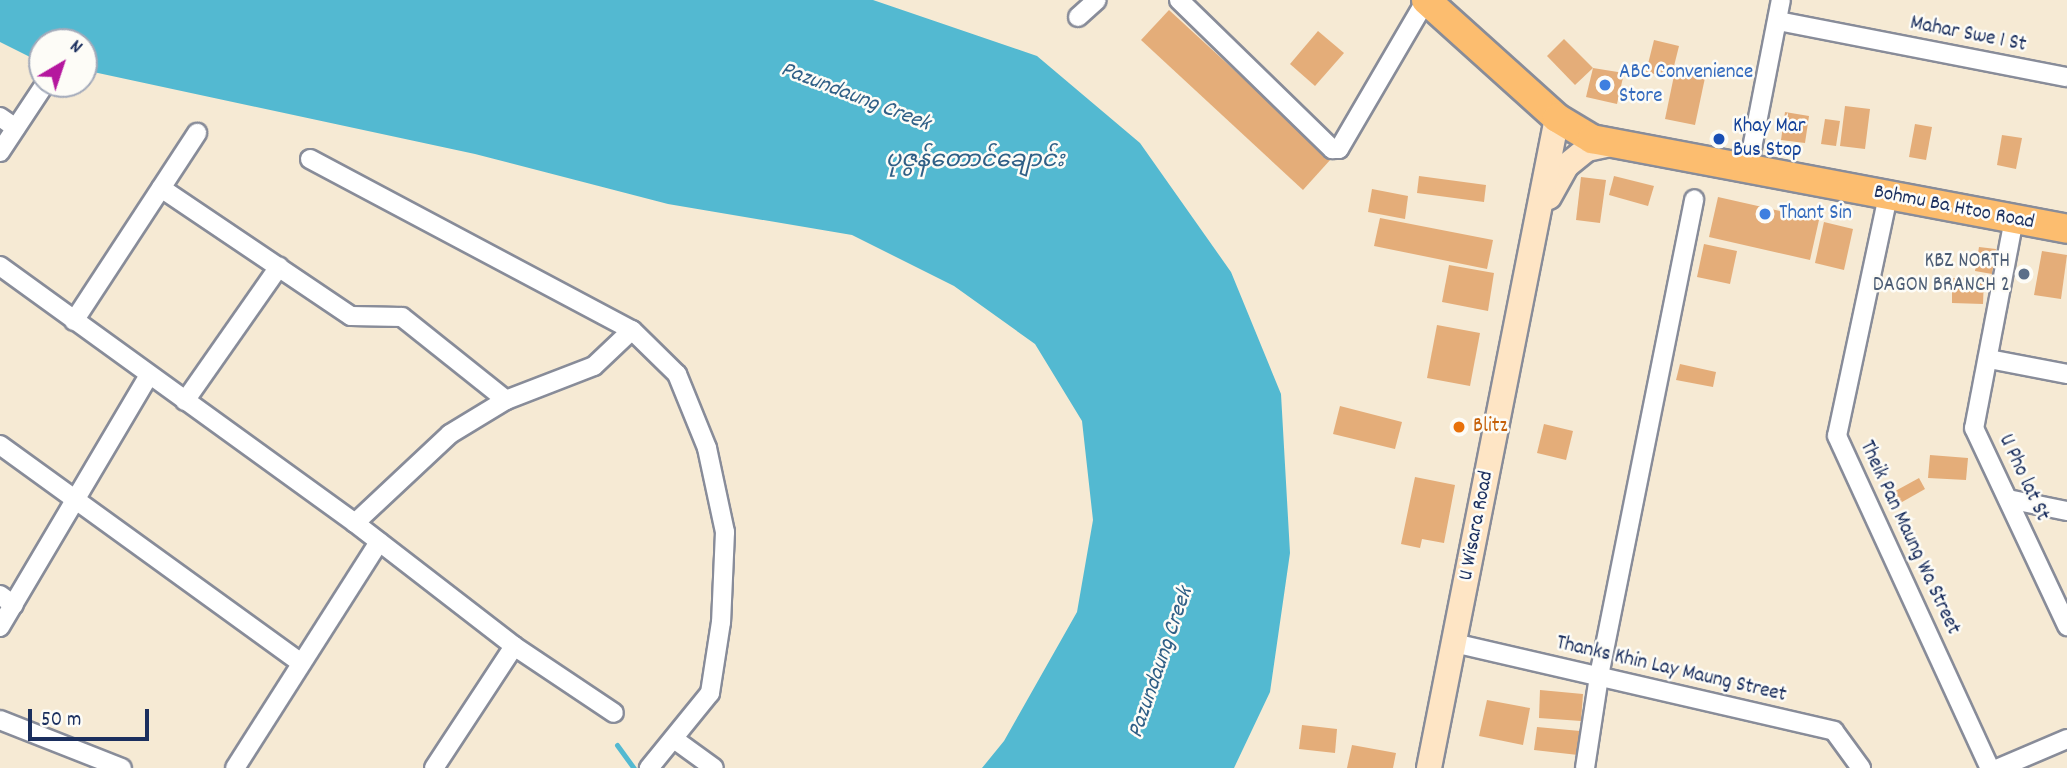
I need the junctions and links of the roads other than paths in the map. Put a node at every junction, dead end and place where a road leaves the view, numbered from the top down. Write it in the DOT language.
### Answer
graph roads {
  1 [pos="1097,0"];
  2 [pos="1179,0"];
  3 [pos="1426,0"];
  4 [pos="1781,0"];
  5 [pos="1079,17"];
  6 [pos="1777,21"];
  7 [pos="2067,77"];
  8 [pos="36,98"];
  9 [pos="0,117"];
  10 [pos="1557,118"];
  11 [pos="16,128"];
  12 [pos="197,133"];
  13 [pos="1615,143"];
  14 [pos="0,152"];
  15 [pos="310,159"];
  16 [pos="1748,169"];
  17 [pos="161,188"];
  18 [pos="1888,195"];
  19 [pos="1694,199"];
  20 [pos="2014,219"];
  21 [pos="1537,223"];
  22 [pos="2067,229"];
  23 [pos="0,266"];
  24 [pos="279,267"];
  25 [pos="74,321"];
  26 [pos="632,330"];
  27 [pos="1989,359"];
  28 [pos="2067,374"];
  29 [pos="149,375"];
  30 [pos="506,400"];
  31 [pos="185,401"];
  32 [pos="0,445"];
  33 [pos="76,499"];
  34 [pos="2008,499"];
  35 [pos="2067,511"];
  36 [pos="355,523"];
  37 [pos="379,542"];
  38 [pos="7,600"];
  39 [pos="2067,626"];
  40 [pos="0,627"];
  41 [pos="1454,643"];
  42 [pos="514,646"];
  43 [pos="301,663"];
  44 [pos="1599,676"];
  45 [pos="614,713"];
  46 [pos="0,720"];
  47 [pos="674,739"];
  48 [pos="2067,739"];
  49 [pos="122,768"];
  50 [pos="235,768"];
  51 [pos="434,768"];
  52 [pos="649,768"];
  53 [pos="714,768"];
  54 [pos="1429,768"];
  55 [pos="1585,768"];
  56 [pos="1860,768"];
  57 [pos="1990,768"];
  58 [pos="1999,768"];
  1 -- 5 [label="street"];
  2 -- 3 [label="street"];
  3 -- 10 [label="main road, Bohmu Ba Htoo Road"];
  4 -- 6 [label="street"];
  6 -- 7 [label="street, Mahar Swe 1 St"];
  6 -- 16 [label="street"];
  8 -- 11 [label="street"];
  9 -- 11 [label="street"];
  10 -- 13 [label="main road, Bohmu Ba Htoo Road"];
  10 -- 21 [label="main road, U Wisara Road"];
  11 -- 14 [label="street"];
  12 -- 17 [label="street"];
  13 -- 16 [label="main road, Bohmu Ba Htoo Road"];
  13 -- 21 [label="main road"];
  15 -- 26 [label="street"];
  16 -- 18 [label="main road, Bohmu Ba Htoo Road"];
  17 -- 24 [label="street"];
  17 -- 25 [label="street"];
  18 -- 20 [label="main road, Bohmu Ba Htoo Road"];
  18 -- 57 [label="street, Theik Pan Maung Wa Street"];
  19 -- 44 [label="street"];
  20 -- 22 [label="main road, Bohmu Ba Htoo Road"];
  20 -- 27 [label="street, U Pho lat St"];
  21 -- 41 [label="main road, U Wisara Road"];
  23 -- 25 [label="street"];
  24 -- 30 [label="street"];
  24 -- 31 [label="street"];
  25 -- 29 [label="street"];
  26 -- 30 [label="street"];
  26 -- 47 [label="street"];
  27 -- 28 [label="street"];
  27 -- 34 [label="street, U Pho lat St"];
  29 -- 31 [label="street"];
  29 -- 33 [label="street"];
  30 -- 36 [label="street"];
  31 -- 36 [label="street"];
  32 -- 33 [label="street"];
  33 -- 38 [label="street"];
  33 -- 43 [label="street"];
  34 -- 35 [label="street"];
  34 -- 39 [label="street, U Pho lat St"];
  36 -- 37 [label="street"];
  37 -- 42 [label="street"];
  37 -- 43 [label="street"];
  38 -- 40 [label="street"];
  41 -- 44 [label="street, Thanks Khin Lay Maung Street"];
  41 -- 54 [label="main road, U Wisara Road"];
  42 -- 45 [label="street"];
  42 -- 51 [label="street"];
  43 -- 50 [label="street"];
  44 -- 55 [label="street"];
  44 -- 56 [label="street, Thanks Khin Lay Maung Street"];
  46 -- 49 [label="street"];
  47 -- 52 [label="street"];
  47 -- 53 [label="street"];
  48 -- 58 [label="street"];
}
